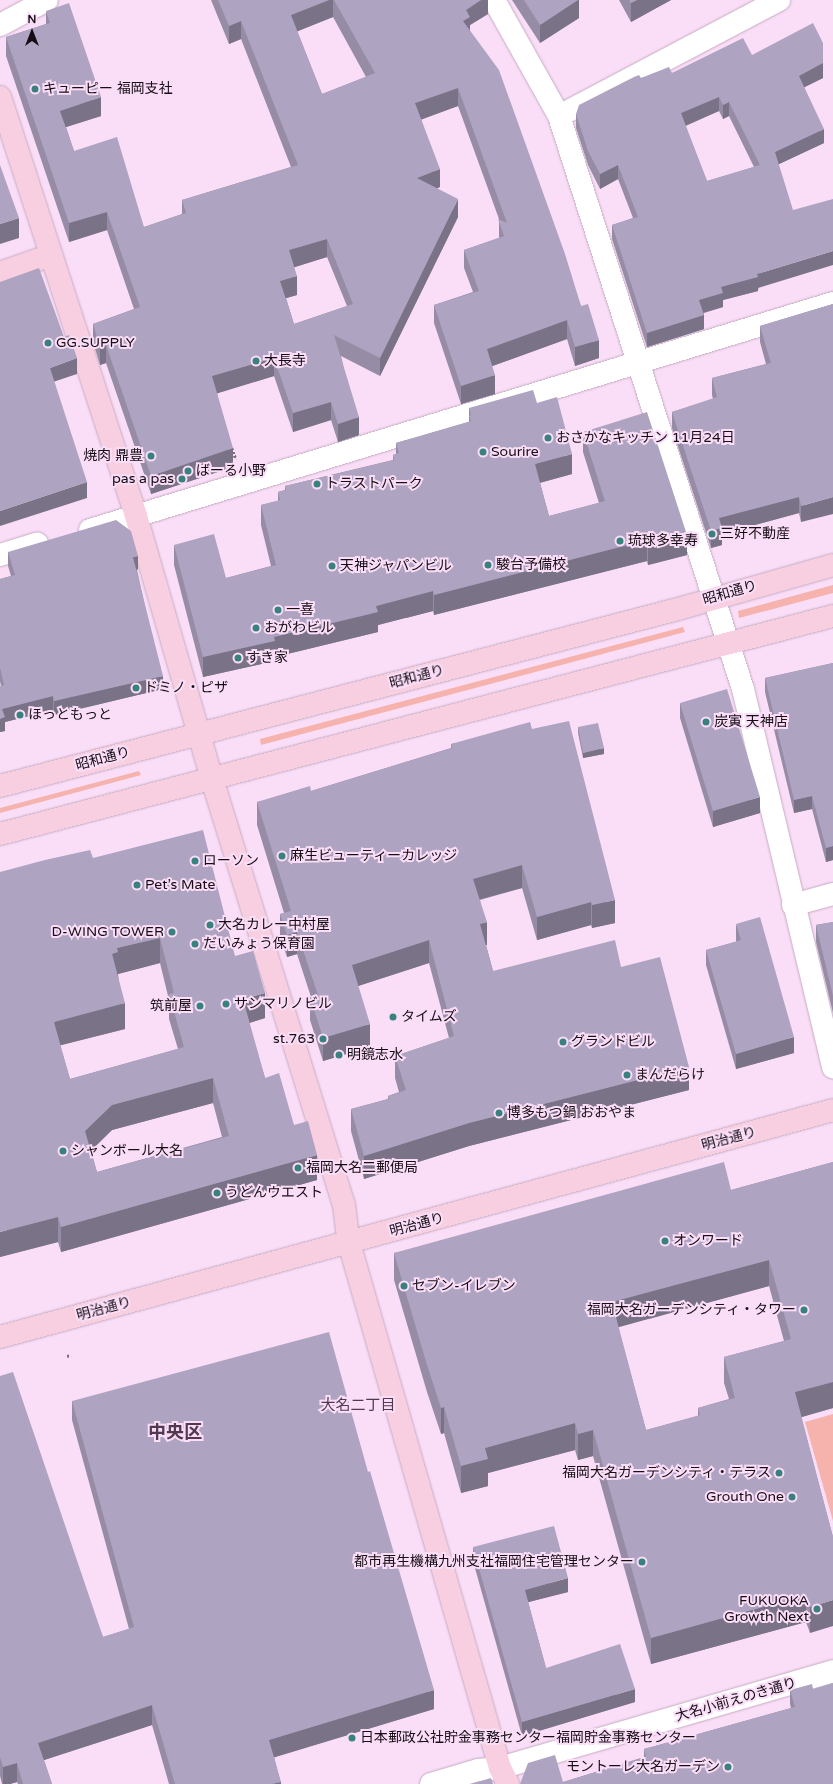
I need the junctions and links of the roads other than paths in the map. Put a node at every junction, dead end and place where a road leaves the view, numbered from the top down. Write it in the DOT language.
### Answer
graph roads {
  1 [pos="47,0"];
  2 [pos="494,0"];
  3 [pos="778,0"];
  4 [pos="0,25"];
  5 [pos="0,97"];
  6 [pos="558,116"];
  7 [pos="51,255"];
  8 [pos="0,273"];
  9 [pos="833,303"];
  10 [pos="637,364"];
  11 [pos="136,516"];
  12 [pos="0,555"];
  13 [pos="833,565"];
  14 [pos="713,598"];
  15 [pos="833,616"];
  16 [pos="728,644"];
  17 [pos="199,734"];
  18 [pos="212,779"];
  19 [pos="0,786"];
  20 [pos="0,834"];
  21 [pos="833,894"];
  22 [pos="793,905"];
  23 [pos="833,1067"];
  24 [pos="833,1110"];
  25 [pos="349,1243"];
  26 [pos="0,1337"];
  27 [pos="833,1672"];
  28 [pos="504,1776"];
  29 [pos="431,1784"];
  1 -- 4 [label="street"];
  2 -- 6 [label="street"];
  3 -- 6 [label="street"];
  5 -- 7 [label="street"];
  6 -- 10 [label="street"];
  7 -- 8 [label="street"];
  7 -- 11 [label="street"];
  9 -- 10 [label="street"];
  10 -- 11 [label="street"];
  10 -- 14 [label="street"];
  11 -- 12 [label="street"];
  11 -- 17 [label="street"];
  13 -- 14 [label="street, 昭和通り"];
  14 -- 16 [label="street"];
  14 -- 17 [label="street, 昭和通り"];
  15 -- 16 [label="street"];
  16 -- 18 [label="street"];
  16 -- 22 [label="street"];
  17 -- 18 [label="street"];
  17 -- 19 [label="street, 昭和通り"];
  18 -- 20 [label="street"];
  18 -- 25 [label="street"];
  21 -- 22 [label="street"];
  22 -- 23 [label="street"];
  24 -- 25 [label="street, 明治通り"];
  25 -- 26 [label="street, 明治通り"];
  25 -- 28 [label="street"];
  27 -- 28 [label="street, 大名小前えのき通り"];
  28 -- 29 [label="street, 大名小前えのき通り"];
}
